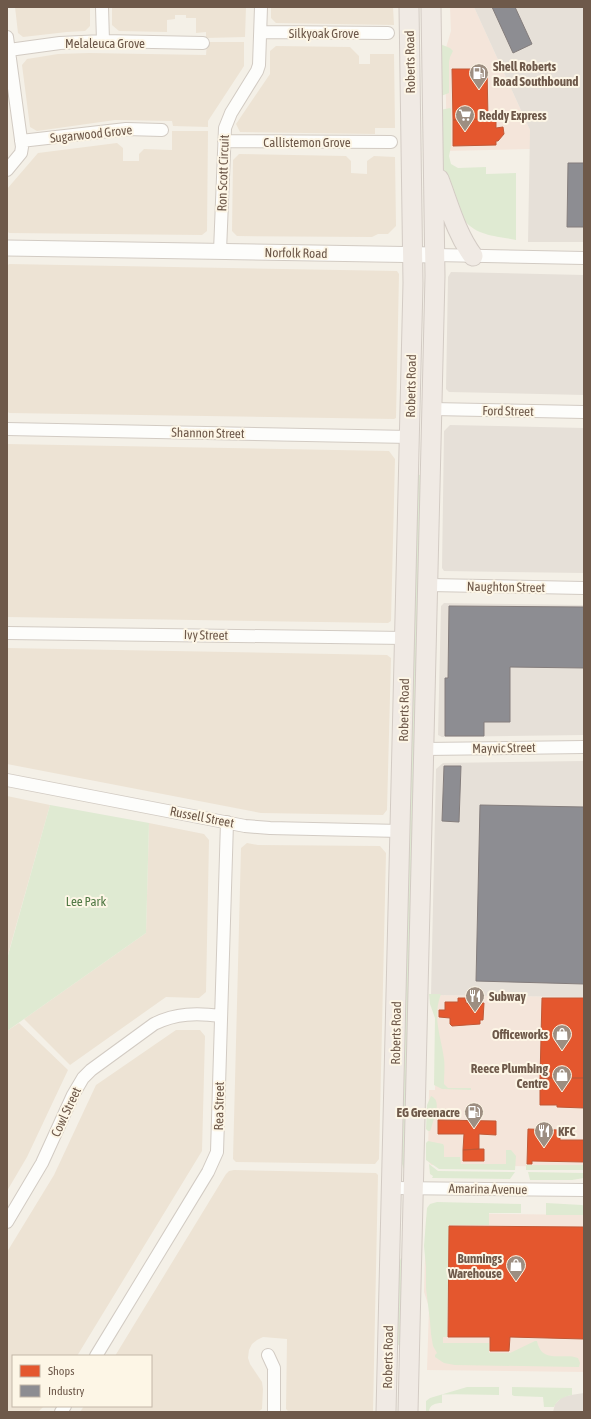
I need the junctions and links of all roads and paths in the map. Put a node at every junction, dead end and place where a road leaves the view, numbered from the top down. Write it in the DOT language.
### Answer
graph roads {
  1 [pos="102,7"];
  2 [pos="261,7"];
  3 [pos="409,7"];
  4 [pos="431,7"];
  5 [pos="260,32"];
  6 [pos="388,33"];
  7 [pos="7,37"];
  8 [pos="103,41"];
  9 [pos="203,43"];
  10 [pos="9,50"];
  11 [pos="162,130"];
  12 [pos="21,141"];
  13 [pos="224,141"];
  14 [pos="391,142"];
  15 [pos="434,164"];
  16 [pos="7,170"];
  17 [pos="7,248"];
  18 [pos="220,252"];
  19 [pos="413,255"];
  20 [pos="435,255"];
  21 [pos="473,256"];
  22 [pos="584,258"];
  23 [pos="432,409"];
  24 [pos="584,412"];
  25 [pos="7,429"];
  26 [pos="410,437"];
  27 [pos="429,585"];
  28 [pos="584,588"];
  29 [pos="7,633"];
  30 [pos="406,638"];
  31 [pos="584,748"];
  32 [pos="424,749"];
  33 [pos="7,780"];
  34 [pos="227,822"];
  35 [pos="400,831"];
  36 [pos="221,1016"];
  37 [pos="393,1188"];
  38 [pos="413,1188"];
  39 [pos="584,1190"];
  40 [pos="7,1222"];
  41 [pos="97,1355"];
  42 [pos="268,1355"];
  43 [pos="274,1412"];
  44 [pos="386,1412"];
  45 [pos="408,1412"];
  1 -- 8 [label="street"];
  2 -- 5 [label="street, Ron Scott Circuit"];
  3 -- 19 [label="highway, Roberts Road"];
  4 -- 15 [label="highway, Roberts Road"];
  5 -- 6 [label="street, Silkyoak Grove"];
  5 -- 13 [label="street, Ron Scott Circuit"];
  7 -- 10 [label="street"];
  8 -- 9 [label="street, Melaleuca Grove"];
  8 -- 10 [label="street, Melaleuca Grove"];
  10 -- 12 [label="street"];
  11 -- 12 [label="street, Sugarwood Grove"];
  12 -- 16 [label="street"];
  13 -- 14 [label="street, Callistemon Grove"];
  13 -- 18 [label="street, Ron Scott Circuit"];
  15 -- 20 [label="highway, Roberts Road"];
  15 -- 21 [label="highway"];
  17 -- 18 [label="street, Norfolk Road"];
  18 -- 19 [label="street, Norfolk Road"];
  19 -- 20 [label="street, Norfolk Road"];
  19 -- 26 [label="highway, Roberts Road"];
  20 -- 21 [label="street, Norfolk Road"];
  20 -- 23 [label="highway, Roberts Road"];
  21 -- 22 [label="street, Norfolk Road"];
  23 -- 24 [label="street, Ford Street"];
  23 -- 27 [label="highway, Roberts Road"];
  25 -- 26 [label="street, Shannon Street"];
  26 -- 30 [label="highway, Roberts Road"];
  27 -- 28 [label="street, Naughton Street"];
  27 -- 32 [label="highway, Roberts Road"];
  29 -- 30 [label="street, Ivy Street"];
  30 -- 35 [label="highway, Roberts Road"];
  31 -- 32 [label="street, Mayvic Street"];
  32 -- 38 [label="highway, Roberts Road"];
  33 -- 34 [label="street, Russell Street"];
  34 -- 35 [label="street, Russell Street"];
  34 -- 36 [label="street, Rea Street"];
  35 -- 37 [label="highway, Roberts Road"];
  36 -- 40 [label="street, Cowl Street"];
  36 -- 41 [label="street, Rea Street"];
  37 -- 38 [label="street, Amarina Avenue"];
  37 -- 44 [label="highway, Roberts Road"];
  38 -- 39 [label="street, Amarina Avenue"];
  38 -- 45 [label="highway, Roberts Road"];
  42 -- 43 [label="street"];
}
